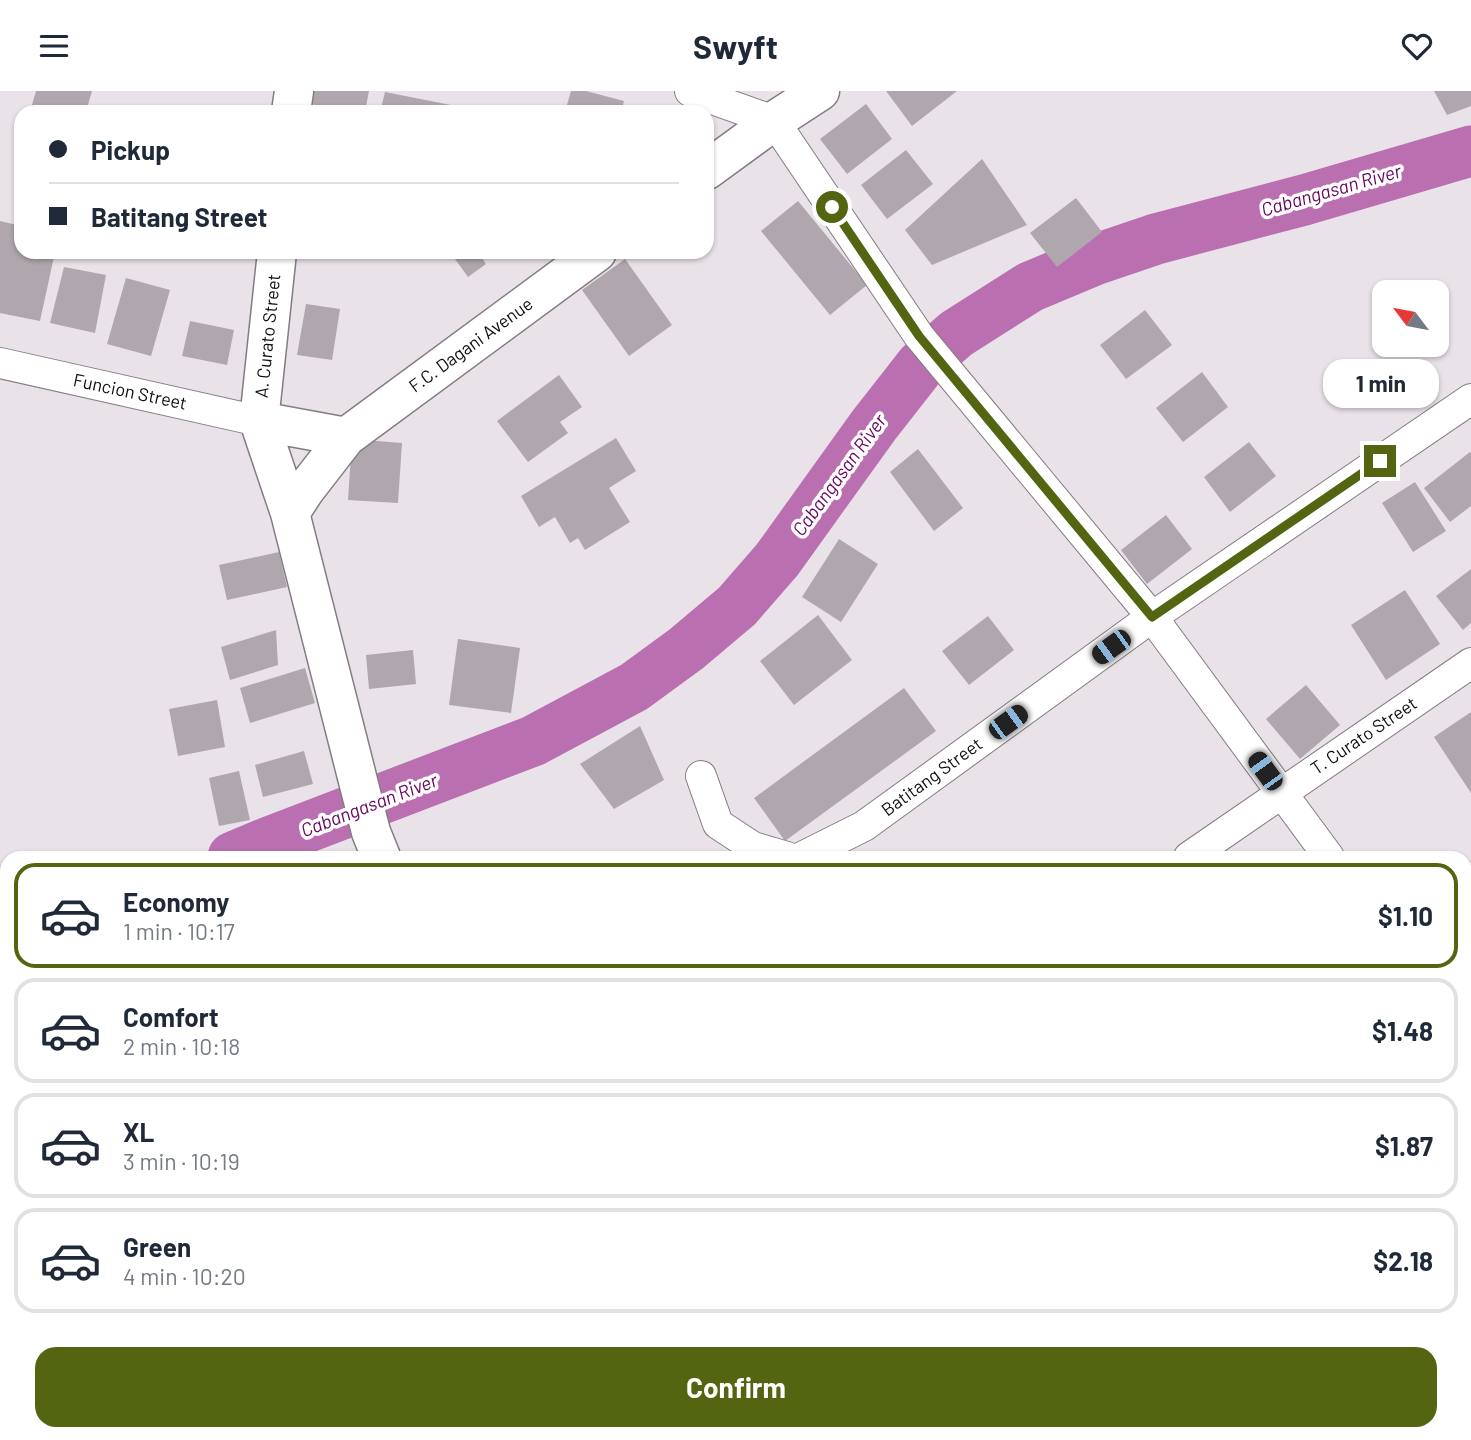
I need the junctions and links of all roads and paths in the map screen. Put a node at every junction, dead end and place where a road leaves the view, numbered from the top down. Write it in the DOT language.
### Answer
graph roads {
  1 [pos="690,91"];
  2 [pos="820,91"];
  3 [pos="774,121"];
  4 [pos="714,165"];
  5 [pos="276,259"];
  6 [pos="588,259"];
  7 [pos="0,363"];
  8 [pos="1471,399"];
  9 [pos="260,421"];
  10 [pos="346,437"];
  11 [pos="290,513"];
  12 [pos="1152,617"];
  13 [pos="1471,663"];
  14 [pos="701,776"];
  15 [pos="1282,793"];
  16 [pos="375,839"];
  17 [pos="764,851"];
  18 [pos="814,851"];
  19 [pos="1198,851"];
  20 [pos="1325,851"];
  1 -- 3 [label="street"];
  2 -- 3 [label="street"];
  3 -- 4 [label="street"];
  3 -- 12 [label="street"];
  5 -- 9 [label="street, A. Curato Street"];
  6 -- 10 [label="street, F.C. Dagani Avenue"];
  7 -- 9 [label="street, Funcion Street"];
  8 -- 12 [label="street, Batitang Street"];
  9 -- 10 [label="street"];
  9 -- 11 [label="street"];
  10 -- 11 [label="street, F.C. Dagani Avenue"];
  11 -- 16 [label="street"];
  12 -- 15 [label="street"];
  12 -- 18 [label="street, Batitang Street"];
  13 -- 15 [label="street, T. Curato Street"];
  14 -- 17 [label="street"];
  15 -- 19 [label="street, T. Curato Street"];
  15 -- 20 [label="street"];
}
